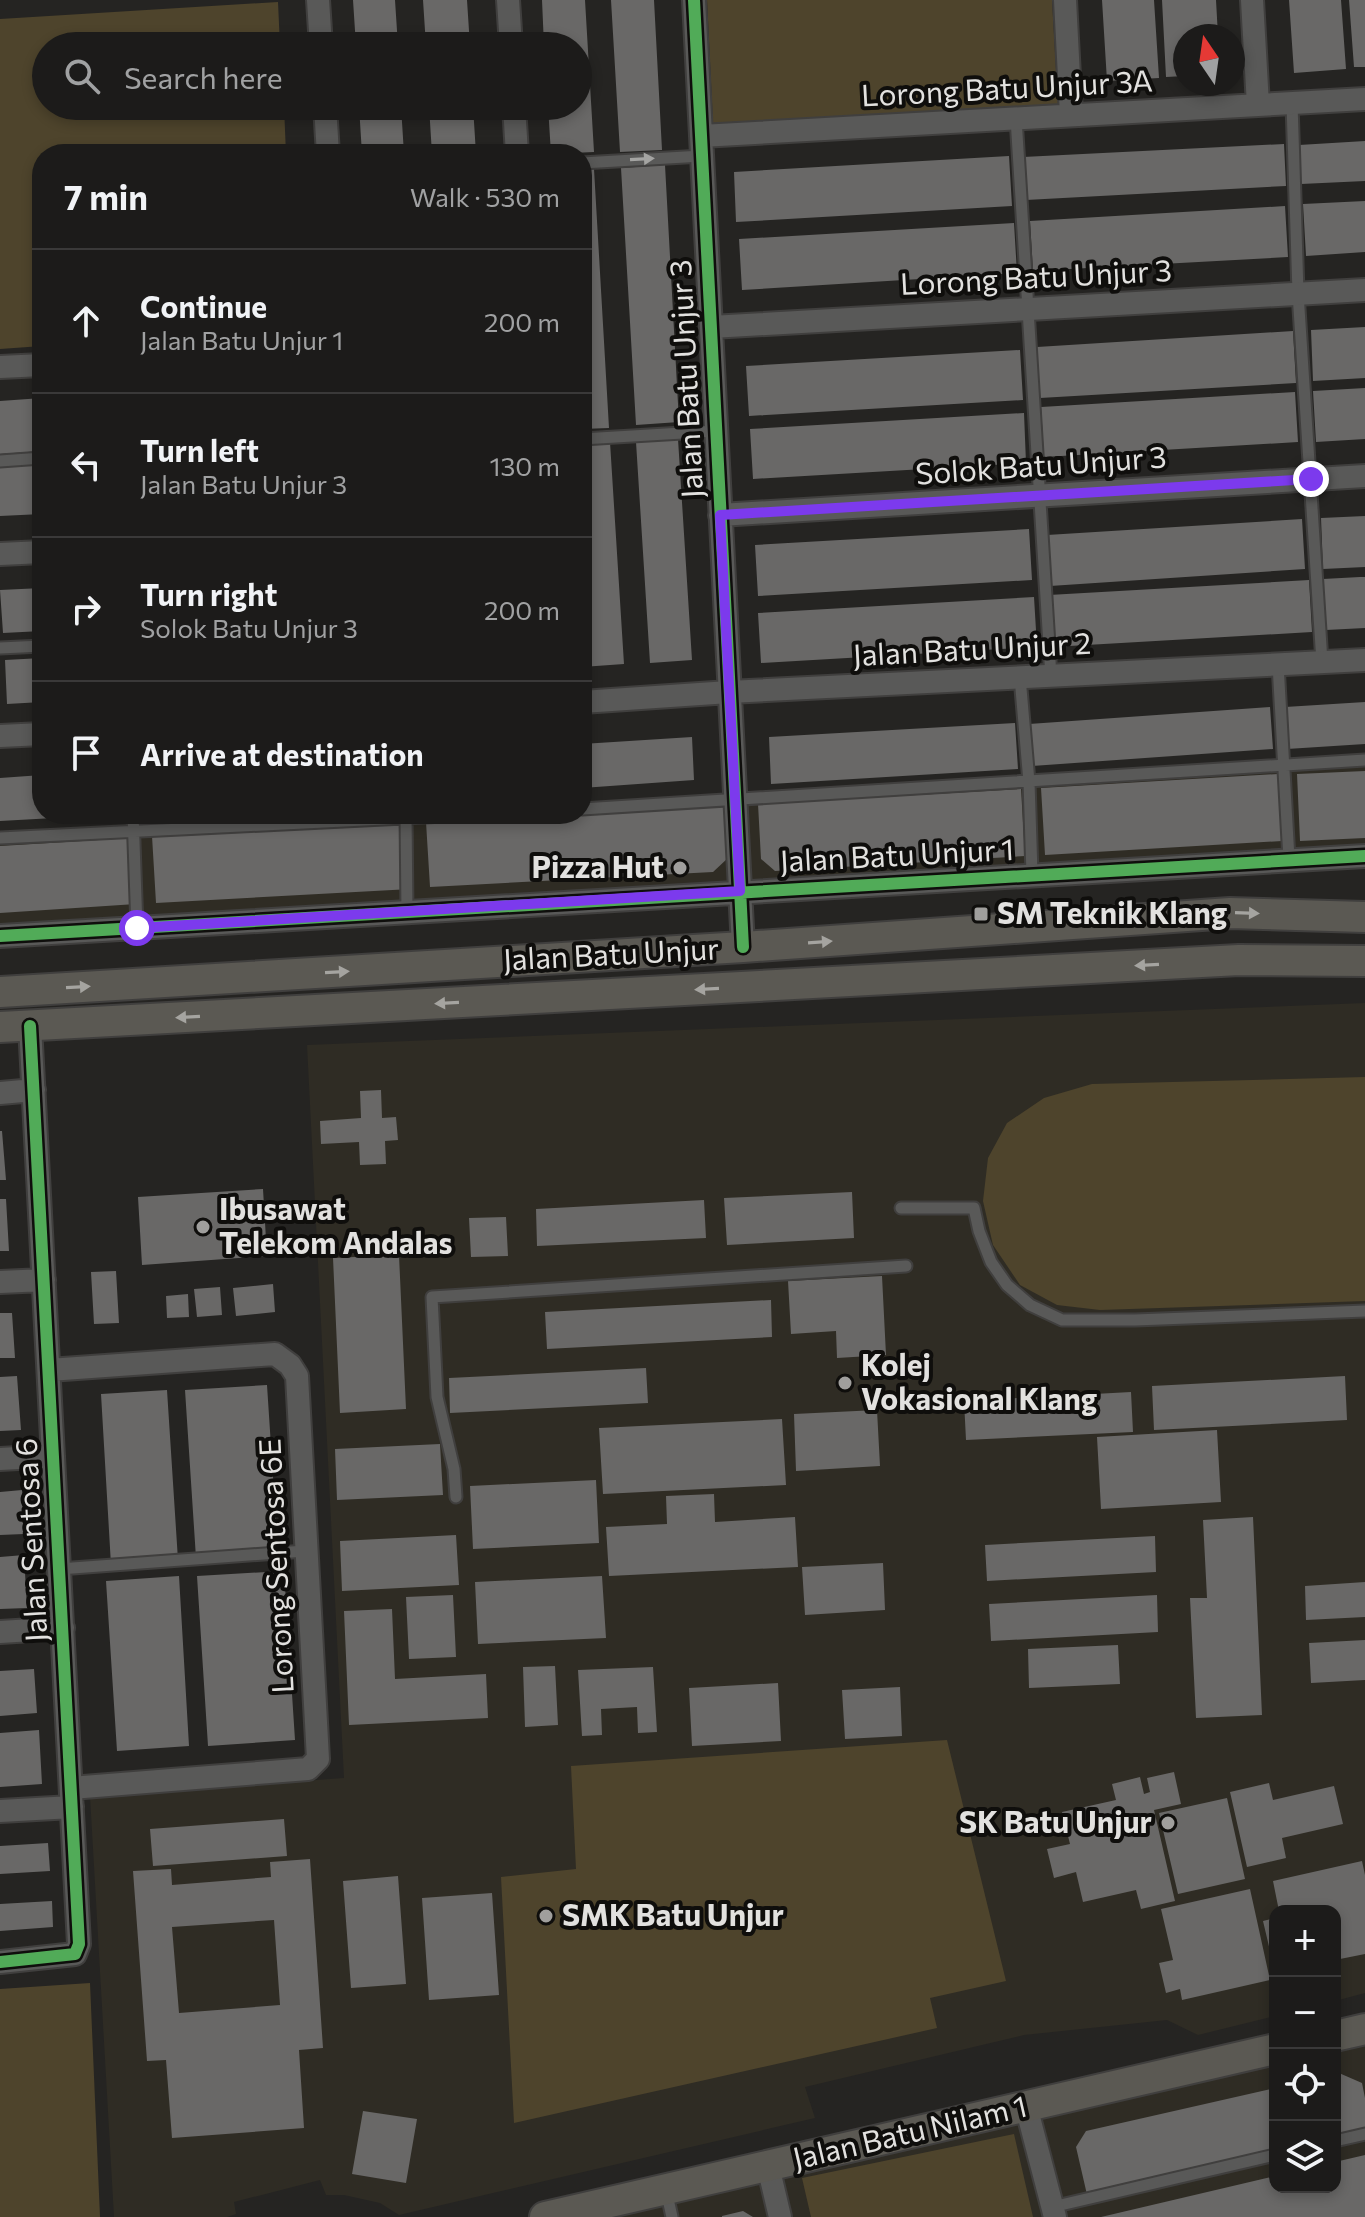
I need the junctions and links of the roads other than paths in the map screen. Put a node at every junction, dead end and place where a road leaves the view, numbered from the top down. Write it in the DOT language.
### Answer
graph roads {
  1 [pos="318,0"];
  2 [pos="508,0"];
  3 [pos="694,0"];
  4 [pos="1065,0"];
  5 [pos="1252,0"];
  6 [pos="320,32"];
  7 [pos="510,32"];
  8 [pos="1365,99"];
  9 [pos="1292,103"];
  10 [pos="1258,105"];
  11 [pos="1071,115"];
  12 [pos="1016,118"];
  13 [pos="326,120"];
  14 [pos="515,120"];
  15 [pos="327,144"];
  16 [pos="516,144"];
  17 [pos="701,146"];
  18 [pos="592,162"];
  19 [pos="1365,290"];
  20 [pos="1298,293"];
  21 [pos="1028,309"];
  22 [pos="711,327"];
  23 [pos="32,365"];
  24 [pos="0,367"];
  25 [pos="716,431"];
  26 [pos="592,438"];
  27 [pos="32,459"];
  28 [pos="0,461"];
  29 [pos="1365,476"];
  30 [pos="1311,479"];
  31 [pos="1039,496"];
  32 [pos="720,515"];
  33 [pos="32,552"];
  34 [pos="0,554"];
  35 [pos="32,646"];
  36 [pos="0,648"];
  37 [pos="1365,660"];
  38 [pos="1322,662"];
  39 [pos="1278,664"];
  40 [pos="1020,677"];
  41 [pos="1051,678"];
  42 [pos="729,692"];
  43 [pos="592,701"];
  44 [pos="32,734"];
  45 [pos="0,736"];
  46 [pos="1365,760"];
  47 [pos="1283,766"];
  48 [pos="1029,782"];
  49 [pos="735,801"];
  50 [pos="592,808"];
  51 [pos="134,824"];
  52 [pos="261,824"];
  53 [pos="406,824"];
  54 [pos="134,831"];
  55 [pos="0,838"];
  56 [pos="1365,856"];
  57 [pos="1289,859"];
  58 [pos="1032,874"];
  59 [pos="740,891"];
  60 [pos="407,912"];
  61 [pos="1365,917"];
  62 [pos="137,928"];
  63 [pos="0,936"];
  64 [pos="743,947"];
  65 [pos="1365,961"];
  66 [pos="785,985"];
  67 [pos="0,992"];
  68 [pos="30,1026"];
  69 [pos="0,1027"];
  70 [pos="34,1090"];
  71 [pos="0,1093"];
  72 [pos="901,1208"];
  73 [pos="906,1266"];
  74 [pos="44,1280"];
  75 [pos="0,1282"];
  76 [pos="1365,1311"];
  77 [pos="49,1370"];
  78 [pos="53,1456"];
  79 [pos="0,1459"];
  80 [pos="456,1497"];
  81 [pos="305,1551"];
  82 [pos="59,1569"];
  83 [pos="63,1628"];
  84 [pos="0,1632"];
  85 [pos="72,1797"];
  86 [pos="0,1811"];
  87 [pos="0,1962"];
  88 [pos="1269,2050"];
  89 [pos="1026,2106"];
  90 [pos="1365,2134"];
  91 [pos="1341,2140"];
  92 [pos="1269,2157"];
  93 [pos="768,2166"];
  94 [pos="669,2203"];
  95 [pos="1054,2212"];
  96 [pos="555,2216"];
  97 [pos="780,2217"];
  1 -- 6 [label="street"];
  2 -- 7 [label="street"];
  3 -- 17 [label="street, Jalan Batu Unjur 3"];
  4 -- 11 [label="street"];
  5 -- 10 [label="street"];
  8 -- 9 [label="street, Lorong Batu Unjur 3A"];
  9 -- 10 [label="street, Lorong Batu Unjur 3A"];
  9 -- 20 [label="lane"];
  10 -- 11 [label="street, Lorong Batu Unjur 3A"];
  11 -- 12 [label="street, Lorong Batu Unjur 3A"];
  12 -- 17 [label="street, Lorong Batu Unjur 3A"];
  12 -- 21 [label="lane"];
  13 -- 15 [label="street"];
  14 -- 16 [label="street"];
  18 -- 17 [label="lane, one-way"];
  17 -- 22 [label="street, Jalan Batu Unjur 3"];
  19 -- 20 [label="street, Lorong Batu Unjur 3"];
  20 -- 21 [label="street, Lorong Batu Unjur 3"];
  20 -- 30 [label="lane"];
  21 -- 22 [label="street, Lorong Batu Unjur 3"];
  21 -- 31 [label="lane"];
  22 -- 25 [label="street, Jalan Batu Unjur 3"];
  23 -- 24 [label="street"];
  25 -- 26 [label="lane"];
  25 -- 32 [label="street, Jalan Batu Unjur 3"];
  27 -- 28 [label="lane"];
  29 -- 30 [label="street, Solok Batu Unjur 3"];
  30 -- 31 [label="street, Solok Batu Unjur 3"];
  30 -- 38 [label="lane"];
  31 -- 32 [label="street, Solok Batu Unjur 3"];
  31 -- 41 [label="lane"];
  32 -- 42 [label="street, Jalan Batu Unjur 3"];
  33 -- 34 [label="street"];
  35 -- 36 [label="lane"];
  37 -- 38 [label="street, Jalan Batu Unjur 2"];
  38 -- 39 [label="street, Jalan Batu Unjur 2"];
  39 -- 41 [label="street, Jalan Batu Unjur 2"];
  39 -- 47 [label="lane"];
  40 -- 41 [label="street, Jalan Batu Unjur 2"];
  40 -- 42 [label="street, Jalan Batu Unjur 2"];
  40 -- 48 [label="lane"];
  42 -- 43 [label="street, Jalan Batu Unjur 2"];
  42 -- 49 [label="street, Jalan Batu Unjur 3"];
  44 -- 45 [label="street"];
  46 -- 47 [label="lane"];
  47 -- 48 [label="lane"];
  47 -- 57 [label="lane"];
  48 -- 49 [label="lane"];
  48 -- 58 [label="lane"];
  49 -- 50 [label="lane"];
  49 -- 59 [label="street, Jalan Batu Unjur 3"];
  51 -- 54 [label="lane"];
  52 -- 54 [label="lane"];
  53 -- 60 [label="lane"];
  54 -- 55 [label="lane"];
  54 -- 62 [label="lane"];
  56 -- 57 [label="street, Jalan Batu Unjur 1"];
  57 -- 58 [label="street, Jalan Batu Unjur 1"];
  58 -- 59 [label="street, Jalan Batu Unjur 1"];
  59 -- 60 [label="street, Jalan Batu Unjur 1"];
  59 -- 64 [label="street, Jalan Batu Unjur 3"];
  60 -- 62 [label="street, Jalan Batu Unjur 1"];
  64 -- 61 [label="main road, Jalan Batu Unjur, one-way"];
  62 -- 63 [label="street, Jalan Batu Unjur 1"];
  64 -- 66 [label="main road"];
  67 -- 64 [label="main road, Jalan Batu Unjur, one-way"];
  65 -- 66 [label="main road, Jalan Batu Unjur, one-way"];
  66 -- 68 [label="main road, Jalan Batu Unjur, one-way"];
  68 -- 69 [label="main road, Jalan Batu Unjur"];
  68 -- 70 [label="street, Jalan Sentosa 6"];
  70 -- 71 [label="street"];
  70 -- 74 [label="street, Jalan Sentosa 6"];
  72 -- 76 [label="lane"];
  73 -- 80 [label="lane"];
  74 -- 75 [label="street"];
  74 -- 77 [label="street, Jalan Sentosa 6"];
  77 -- 78 [label="street, Jalan Sentosa 6"];
  77 -- 81 [label="street, Lorong Sentosa 6E"];
  78 -- 79 [label="street"];
  78 -- 82 [label="street, Jalan Sentosa 6"];
  81 -- 82 [label="lane"];
  81 -- 85 [label="street, Lorong Sentosa 6E"];
  82 -- 83 [label="street, Jalan Sentosa 6"];
  83 -- 84 [label="street"];
  83 -- 85 [label="street, Jalan Sentosa 6"];
  85 -- 86 [label="street"];
  85 -- 87 [label="street, Jalan Sentosa 6"];
  88 -- 89 [label="main road, Jalan Batu Nilam 1"];
  89 -- 93 [label="main road, Jalan Batu Nilam 1"];
  89 -- 95 [label="street"];
  90 -- 91 [label="lane"];
  92 -- 95 [label="lane"];
  93 -- 94 [label="main road, Jalan Batu Nilam 1"];
  93 -- 97 [label="street"];
  94 -- 96 [label="main road, Jalan Batu Nilam 1"];
}
